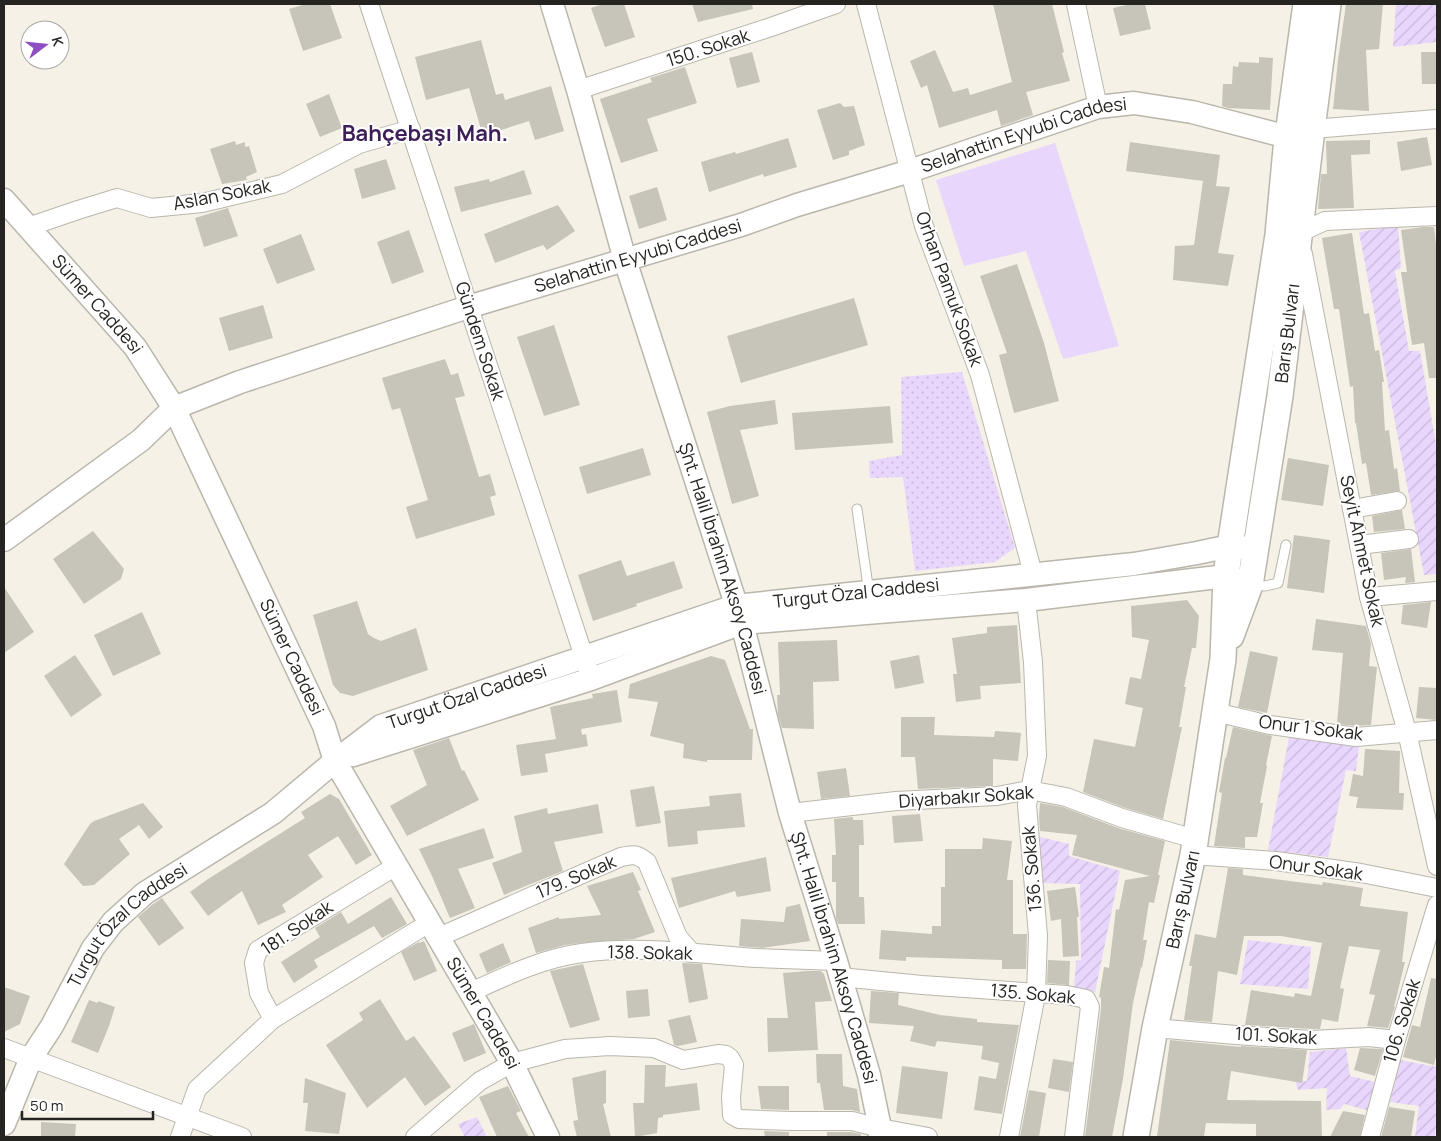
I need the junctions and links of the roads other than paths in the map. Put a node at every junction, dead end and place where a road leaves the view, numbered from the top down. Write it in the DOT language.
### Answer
graph roads {
  1 [pos="369,4"];
  2 [pos="552,4"];
  3 [pos="836,4"];
  4 [pos="866,4"];
  5 [pos="1076,4"];
  6 [pos="1306,4"];
  7 [pos="1328,4"];
  8 [pos="578,90"];
  9 [pos="1098,108"];
  10 [pos="1437,119"];
  11 [pos="411,129"];
  12 [pos="1312,129"];
  13 [pos="1288,137"];
  14 [pos="910,171"];
  15 [pos="4,200"];
  16 [pos="1437,216"];
  17 [pos="28,227"];
  18 [pos="1289,234"];
  19 [pos="625,260"];
  20 [pos="468,307"];
  21 [pos="174,408"];
  22 [pos="1397,501"];
  23 [pos="857,509"];
  24 [pos="1352,509"];
  25 [pos="1409,539"];
  26 [pos="4,540"];
  27 [pos="1286,545"];
  28 [pos="1359,545"];
  29 [pos="1230,546"];
  30 [pos="1255,549"];
  31 [pos="1033,574"];
  32 [pos="1226,576"];
  33 [pos="1250,585"];
  34 [pos="1437,591"];
  35 [pos="1369,597"];
  36 [pos="1026,600"];
  37 [pos="871,602"];
  38 [pos="739,615"];
  39 [pos="1223,659"];
  40 [pos="588,668"];
  41 [pos="1215,712"];
  42 [pos="1437,730"];
  43 [pos="1407,732"];
  44 [pos="335,761"];
  45 [pos="1029,790"];
  46 [pos="790,813"];
  47 [pos="1194,847"];
  48 [pos="396,866"];
  49 [pos="1437,866"];
  50 [pos="1437,888"];
  51 [pos="1437,905"];
  52 [pos="434,930"];
  53 [pos="692,953"];
  54 [pos="838,969"];
  55 [pos="471,992"];
  56 [pos="1036,994"];
  57 [pos="272,1019"];
  58 [pos="1156,1028"];
  59 [pos="1396,1040"];
  60 [pos="4,1048"];
  61 [pos="31,1058"];
  62 [pos="512,1063"];
  63 [pos="187,1117"];
  64 [pos="4,1124"];
  65 [pos="880,1133"];
  66 [pos="180,1137"];
  67 [pos="242,1137"];
  68 [pos="415,1137"];
  69 [pos="548,1137"];
  70 [pos="928,1137"];
  71 [pos="1009,1137"];
  72 [pos="1074,1137"];
  73 [pos="1136,1137"];
  74 [pos="1370,1137"];
  1 -- 11 [label="street, Gündem Sokak"];
  2 -- 8 [label="street, Şht. Halil İbrahim Aksoy Caddesi"];
  3 -- 8 [label="street, 150. Sokak"];
  4 -- 14 [label="street, Orhan Pamuk Sokak"];
  5 -- 9 [label="street"];
  6 -- 13 [label="main road, Barış Bulvarı"];
  7 -- 12 [label="main road, Barış Bulvarı"];
  8 -- 19 [label="street, Şht. Halil İbrahim Aksoy Caddesi"];
  9 -- 13 [label="street, Selahattin Eyyubi Caddesi"];
  9 -- 14 [label="street, Selahattin Eyyubi Caddesi"];
  10 -- 12 [label="street"];
  11 -- 17 [label="street, Aslan Sokak"];
  11 -- 20 [label="street, Gündem Sokak"];
  12 -- 13 [label="street"];
  12 -- 18 [label="main road, Barış Bulvarı"];
  13 -- 18 [label="main road, Barış Bulvarı"];
  14 -- 19 [label="street, Selahattin Eyyubi Caddesi"];
  14 -- 31 [label="street, Orhan Pamuk Sokak"];
  15 -- 17 [label="street, Sümer Caddesi"];
  16 -- 18 [label="street"];
  17 -- 21 [label="street, Sümer Caddesi"];
  18 -- 24 [label="street, Seyit Ahmet Sokak"];
  18 -- 29 [label="main road, Barış Bulvarı"];
  18 -- 30 [label="main road, Barış Bulvarı"];
  19 -- 20 [label="street, Selahattin Eyyubi Caddesi"];
  19 -- 38 [label="street, Şht. Halil İbrahim Aksoy Caddesi"];
  20 -- 21 [label="street, Selahattin Eyyubi Caddesi"];
  20 -- 40 [label="street, Gündem Sokak"];
  21 -- 26 [label="street, Selahattin Eyyubi Caddesi"];
  21 -- 44 [label="street, Sümer Caddesi"];
  22 -- 24 [label="street"];
  23 -- 37 [label="lane"];
  24 -- 28 [label="street, Seyit Ahmet Sokak"];
  25 -- 28 [label="street"];
  27 -- 33 [label="lane"];
  28 -- 35 [label="street, Seyit Ahmet Sokak"];
  29 -- 30 [label="street, Turgut Özal Caddesi"];
  29 -- 31 [label="street, Turgut Özal Caddesi"];
  29 -- 32 [label="main road, Barış Bulvarı"];
  30 -- 33 [label="main road, Barış Bulvarı"];
  31 -- 37 [label="street, Turgut Özal Caddesi"];
  32 -- 33 [label="street, Turgut Özal Caddesi"];
  32 -- 36 [label="street, Turgut Özal Caddesi"];
  32 -- 39 [label="main road, Barış Bulvarı"];
  33 -- 39 [label="main road, Barış Bulvarı"];
  34 -- 35 [label="street"];
  35 -- 43 [label="street, Seyit Ahmet Sokak"];
  36 -- 37 [label="street, Turgut Özal Caddesi"];
  36 -- 45 [label="street, 136. Sokak"];
  37 -- 38 [label="street, Turgut Özal Caddesi"];
  38 -- 40 [label="street, Turgut Özal Caddesi"];
  38 -- 46 [label="street, Şht. Halil İbrahim Aksoy Caddesi"];
  39 -- 41 [label="main road, Barış Bulvarı"];
  40 -- 44 [label="street, Turgut Özal Caddesi"];
  41 -- 43 [label="street, Onur 1 Sokak"];
  41 -- 47 [label="main road, Barış Bulvarı"];
  42 -- 43 [label="street, Onur 1 Sokak"];
  43 -- 49 [label="street, Seyit Ahmet Sokak"];
  44 -- 48 [label="street, Sümer Caddesi"];
  44 -- 61 [label="street, Turgut Özal Caddesi"];
  45 -- 46 [label="street, Diyarbakır Sokak"];
  45 -- 47 [label="street, Diyarbakır Sokak"];
  45 -- 56 [label="street, 136. Sokak"];
  46 -- 54 [label="street, Şht. Halil İbrahim Aksoy Caddesi"];
  47 -- 50 [label="street, Onur Sokak"];
  47 -- 58 [label="main road, Barış Bulvarı"];
  48 -- 52 [label="street, Sümer Caddesi"];
  48 -- 57 [label="street, 181. Sokak"];
  51 -- 59 [label="street, 106. Sokak"];
  52 -- 53 [label="street, 179. Sokak"];
  52 -- 55 [label="street, Sümer Caddesi"];
  52 -- 57 [label="street"];
  53 -- 54 [label="street, 138. Sokak"];
  53 -- 55 [label="street, 138. Sokak"];
  54 -- 56 [label="street, 135. Sokak"];
  54 -- 65 [label="street, Şht. Halil İbrahim Aksoy Caddesi"];
  55 -- 62 [label="street, Sümer Caddesi"];
  56 -- 71 [label="street, 136. Sokak"];
  56 -- 72 [label="street, 135. Sokak"];
  57 -- 63 [label="street"];
  58 -- 59 [label="street, 101. Sokak"];
  58 -- 73 [label="main road, Barış Bulvarı"];
  59 -- 74 [label="street, 106. Sokak"];
  60 -- 61 [label="street"];
  61 -- 63 [label="street"];
  61 -- 64 [label="street, Turgut Özal Caddesi"];
  62 -- 65 [label="street"];
  62 -- 68 [label="street"];
  62 -- 69 [label="street, Sümer Caddesi"];
  63 -- 66 [label="street"];
  63 -- 67 [label="street"];
  65 -- 70 [label="street"];
}
